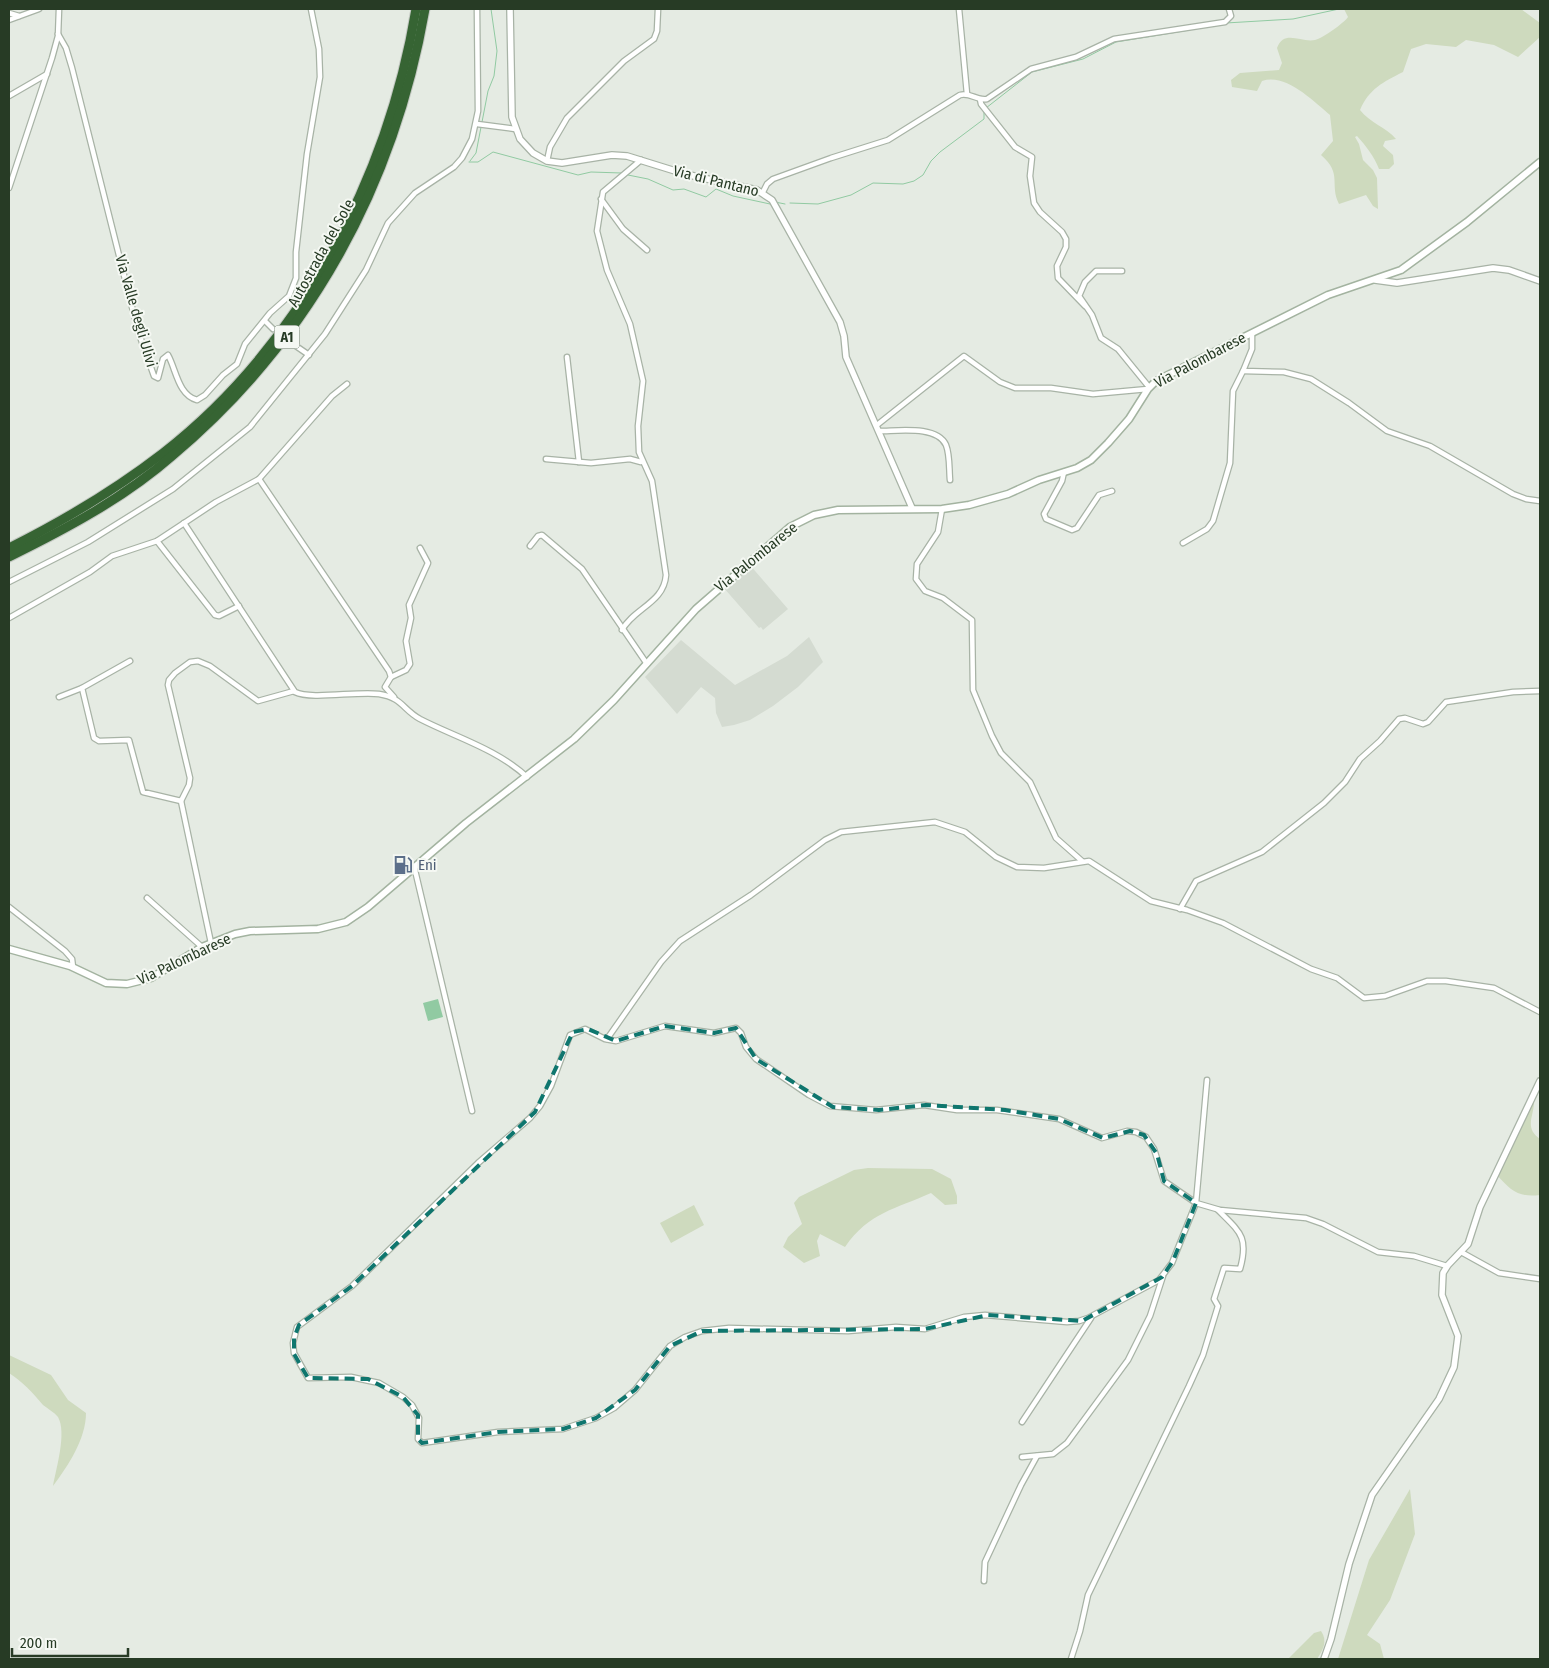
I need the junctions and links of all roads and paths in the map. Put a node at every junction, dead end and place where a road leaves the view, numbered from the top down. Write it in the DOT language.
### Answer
graph roads {
  1 [pos="39,9"];
  2 [pos="59,9"];
  3 [pos="311,9"];
  4 [pos="416,9"];
  5 [pos="425,9"];
  6 [pos="477,9"];
  7 [pos="510,9"];
  8 [pos="658,9"];
  9 [pos="958,9"];
  10 [pos="1229,9"];
  11 [pos="9,13"];
  12 [pos="19,16"];
  13 [pos="9,20"];
  14 [pos="58,34"];
  15 [pos="47,74"];
  16 [pos="967,94"];
  17 [pos="9,96"];
  18 [pos="980,99"];
  19 [pos="477,124"];
  20 [pos="515,129"];
  21 [pos="641,160"];
  22 [pos="547,161"];
  23 [pos="1540,162"];
  24 [pos="9,188"];
  25 [pos="763,192"];
  26 [pos="601,198"];
  27 [pos="647,250"];
  28 [pos="1122,271"];
  29 [pos="1375,280"];
  30 [pos="1540,281"];
  31 [pos="1085,306"];
  32 [pos="265,321"];
  33 [pos="273,329"];
  34 [pos="1252,333"];
  35 [pos="293,344"];
  36 [pos="309,355"];
  37 [pos="567,358"];
  38 [pos="1243,371"];
  39 [pos="347,384"];
  40 [pos="1148,388"];
  41 [pos="878,428"];
  42 [pos="546,459"];
  43 [pos="579,462"];
  44 [pos="642,462"];
  45 [pos="1064,472"];
  46 [pos="260,479"];
  47 [pos="950,480"];
  48 [pos="1112,491"];
  49 [pos="1540,502"];
  50 [pos="912,508"];
  51 [pos="942,509"];
  52 [pos="184,523"];
  53 [pos="157,541"];
  54 [pos="1183,543"];
  55 [pos="530,546"];
  56 [pos="9,548"];
  57 [pos="420,548"];
  58 [pos="9,557"];
  59 [pos="9,582"];
  60 [pos="239,606"];
  61 [pos="9,618"];
  62 [pos="622,630"];
  63 [pos="130,661"];
  64 [pos="647,664"];
  65 [pos="392,677"];
  66 [pos="82,688"];
  67 [pos="294,691"];
  68 [pos="1540,691"];
  69 [pos="58,697"];
  70 [pos="397,699"];
  71 [pos="526,777"];
  72 [pos="181,801"];
  73 [pos="1082,861"];
  74 [pos="414,866"];
  75 [pos="147,898"];
  76 [pos="9,907"];
  77 [pos="1180,909"];
  78 [pos="211,943"];
  79 [pos="202,947"];
  80 [pos="9,950"];
  81 [pos="73,967"];
  82 [pos="1540,1012"];
  83 [pos="607,1039"];
  84 [pos="1207,1080"];
  85 [pos="1540,1081"];
  86 [pos="472,1111"];
  87 [pos="1196,1203"];
  88 [pos="1217,1209"];
  89 [pos="1462,1252"];
  90 [pos="1447,1266"];
  91 [pos="1163,1276"];
  92 [pos="1540,1279"];
  93 [pos="1092,1316"];
  94 [pos="1022,1422"];
  95 [pos="1037,1456"];
  96 [pos="1022,1457"];
  97 [pos="984,1581"];
  98 [pos="1071,1659"];
  99 [pos="1324,1659"];
  1 -- 12 [label="street"];
  2 -- 14 [label="street"];
  3 -- 32 [label="street, Via Valle degli Ulivi"];
  4 -- 56 [label="highway, Autostrada del Sole / A1"];
  5 -- 58 [label="highway, Autostrada del Sole / A1"];
  6 -- 19 [label="street"];
  7 -- 20 [label="street"];
  8 -- 22 [label="street"];
  9 -- 16 [label="street"];
  10 -- 18 [label="street"];
  11 -- 12 [label="street"];
  12 -- 13 [label="street"];
  14 -- 15 [label="street"];
  14 -- 32 [label="street, Via Valle degli Ulivi"];
  15 -- 17 [label="street"];
  15 -- 24 [label="street"];
  16 -- 18 [label="street"];
  16 -- 25 [label="street"];
  18 -- 31 [label="street"];
  19 -- 20 [label="street"];
  19 -- 36 [label="street"];
  20 -- 22 [label="street"];
  21 -- 22 [label="street, Via di Pantano"];
  21 -- 25 [label="street, Via di Pantano"];
  21 -- 26 [label="street"];
  23 -- 29 [label="main road, Via Palombarese"];
  25 -- 41 [label="street, Via di Pantano"];
  26 -- 27 [label="street"];
  26 -- 44 [label="street"];
  28 -- 31 [label="street"];
  29 -- 30 [label="street"];
  29 -- 34 [label="main road, Via Palombarese"];
  31 -- 40 [label="street"];
  32 -- 33 [label="street"];
  34 -- 38 [label="street"];
  34 -- 40 [label="main road, Via Palombarese"];
  35 -- 36 [label="street"];
  36 -- 59 [label="street"];
  37 -- 43 [label="street"];
  38 -- 49 [label="street"];
  38 -- 54 [label="street"];
  39 -- 46 [label="street"];
  40 -- 41 [label="street"];
  40 -- 45 [label="main road, Via Palombarese"];
  41 -- 47 [label="street"];
  41 -- 50 [label="street, Via di Pantano"];
  42 -- 43 [label="street"];
  43 -- 44 [label="street"];
  44 -- 62 [label="street"];
  45 -- 48 [label="street"];
  45 -- 51 [label="main road, Via Palombarese"];
  46 -- 52 [label="street"];
  46 -- 65 [label="street"];
  50 -- 51 [label="main road, Via Palombarese"];
  50 -- 64 [label="main road, Via Palombarese"];
  51 -- 73 [label="street"];
  52 -- 53 [label="street"];
  52 -- 60 [label="street"];
  53 -- 60 [label="street"];
  53 -- 61 [label="street"];
  55 -- 62 [label="street"];
  57 -- 65 [label="street"];
  60 -- 67 [label="street"];
  62 -- 64 [label="street"];
  63 -- 66 [label="street"];
  64 -- 71 [label="main road, Via Palombarese"];
  65 -- 70 [label="street"];
  66 -- 69 [label="street"];
  66 -- 72 [label="street"];
  67 -- 70 [label="street"];
  67 -- 72 [label="street"];
  68 -- 77 [label="street"];
  70 -- 71 [label="street"];
  71 -- 74 [label="main road, Via Palombarese"];
  72 -- 78 [label="street"];
  73 -- 77 [label="street"];
  73 -- 83 [label="street"];
  74 -- 78 [label="main road, Via Palombarese"];
  74 -- 86 [label="street"];
  75 -- 79 [label="street"];
  76 -- 81 [label="street"];
  77 -- 82 [label="street"];
  78 -- 79 [label="main road, Via Palombarese"];
  79 -- 81 [label="main road, Via Palombarese"];
  80 -- 81 [label="main road, Via Palombarese"];
  83 -- 87 [label="street"];
  83 -- 93 [label="street"];
  84 -- 87 [label="street"];
  85 -- 89 [label="street"];
  87 -- 88 [label="street"];
  87 -- 91 [label="street"];
  88 -- 90 [label="street"];
  88 -- 98 [label="street"];
  89 -- 90 [label="street"];
  89 -- 92 [label="street"];
  90 -- 99 [label="street"];
  91 -- 93 [label="street"];
  91 -- 95 [label="street"];
  93 -- 94 [label="street"];
  95 -- 96 [label="street"];
  95 -- 97 [label="street"];
}
